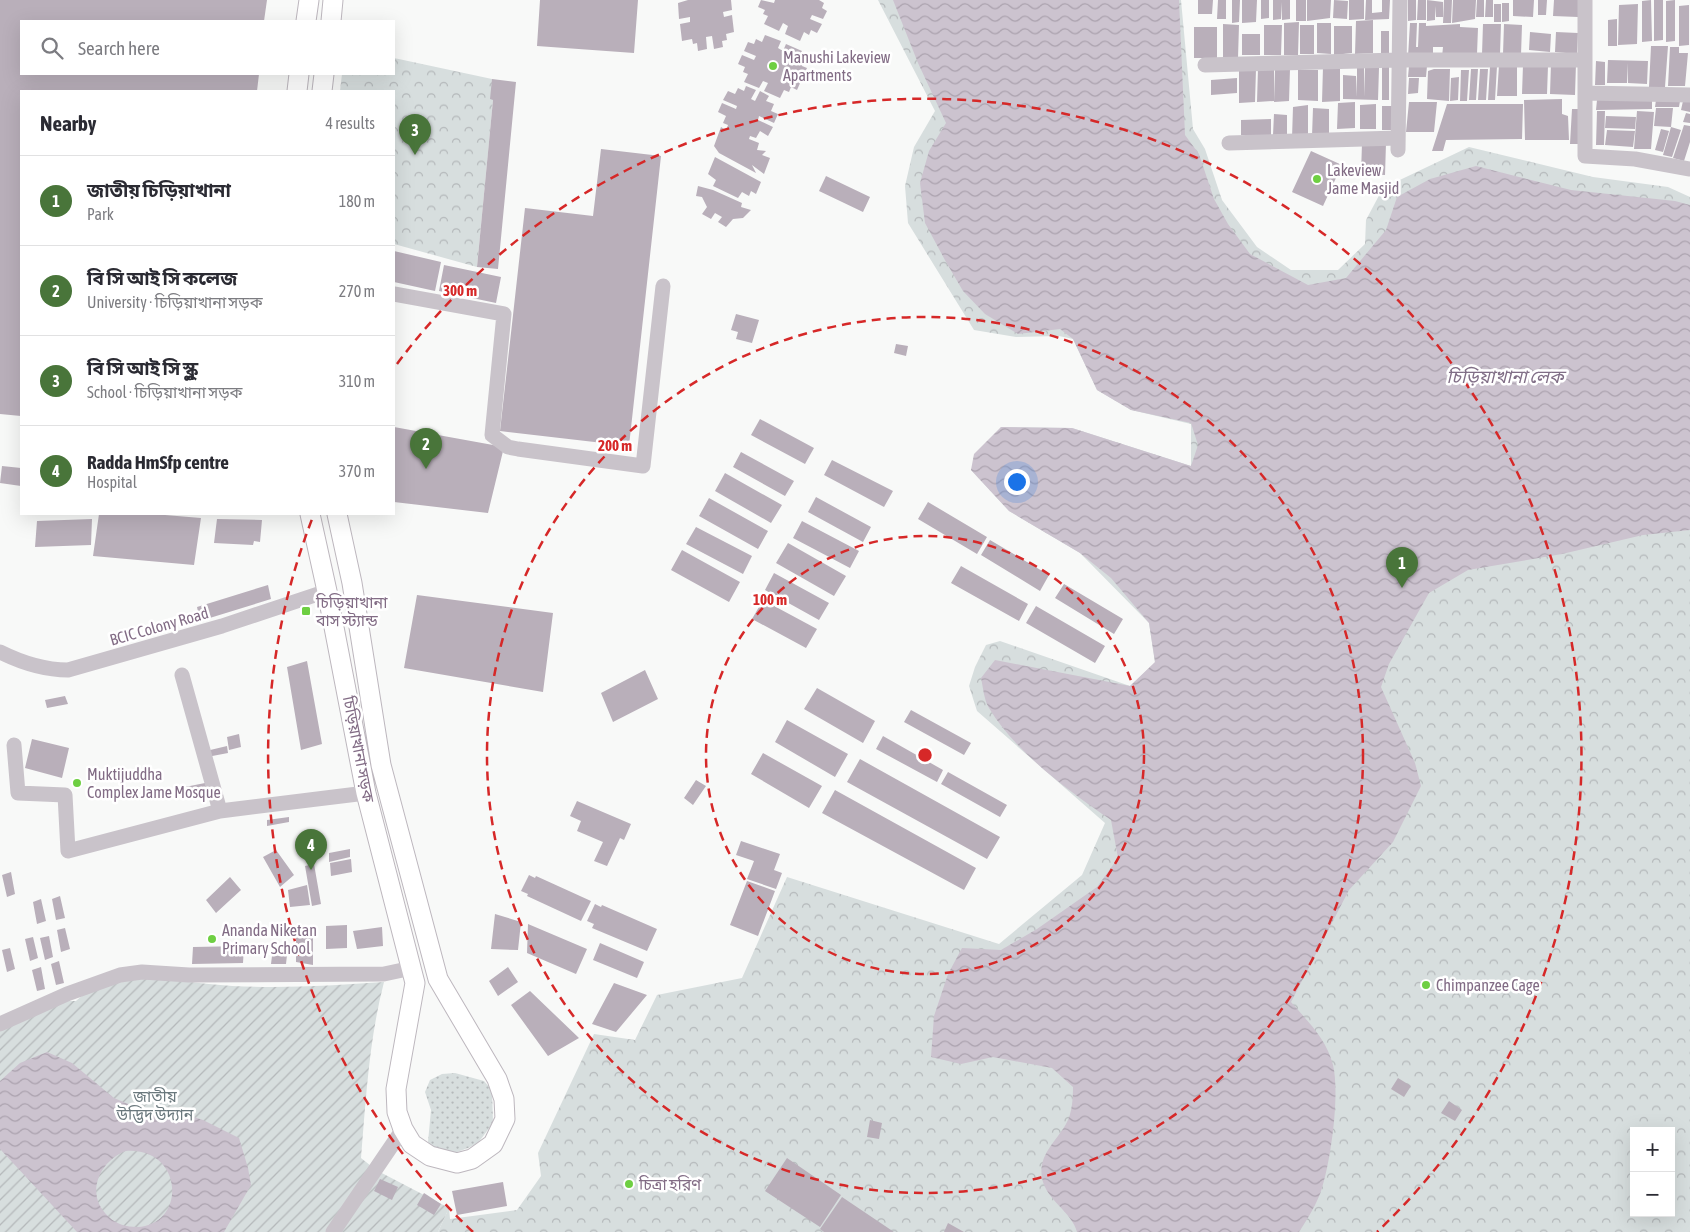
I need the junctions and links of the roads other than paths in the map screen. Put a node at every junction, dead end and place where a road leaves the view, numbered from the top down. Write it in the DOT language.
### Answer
graph roads {
  1 [pos="309,0"];
  2 [pos="333,0"];
  3 [pos="1400,0"];
  4 [pos="1586,0"];
  5 [pos="306,20"];
  6 [pos="331,20"];
  7 [pos="1399,60"];
  8 [pos="1585,60"];
  9 [pos="1205,65"];
  10 [pos="299,75"];
  11 [pos="324,75"];
  12 [pos="297,90"];
  13 [pos="322,90"];
  14 [pos="1585,93"];
  15 [pos="1690,95"];
  16 [pos="1229,143"];
  17 [pos="1689,163"];
  18 [pos="663,286"];
  19 [pos="395,294"];
  20 [pos="310,515"];
  21 [pos="337,515"];
  22 [pos="352,583"];
  23 [pos="328,591"];
  24 [pos="0,652"];
  25 [pos="0,657"];
  26 [pos="34,666"];
  27 [pos="182,675"];
  28 [pos="14,745"];
  29 [pos="366,793"];
  30 [pos="220,811"];
  31 [pos="414,975"];
  32 [pos="438,979"];
  33 [pos="0,1024"];
  34 [pos="403,1129"];
  35 [pos="334,1232"];
  1 -- 5 [label="main road"];
  2 -- 6 [label="main road"];
  3 -- 7 [label="street"];
  4 -- 8 [label="street"];
  7 -- 8 [label="street"];
  7 -- 9 [label="street"];
  7 -- 16 [label="street"];
  8 -- 14 [label="street"];
  10 -- 12 [label="main road"];
  11 -- 13 [label="main road"];
  14 -- 15 [label="street"];
  14 -- 17 [label="street"];
  18 -- 19 [label="street"];
  20 -- 23 [label="main road, চিড়িয়াখানা সড়ক"];
  21 -- 22 [label="main road, চিড়িয়াখানা সড়ক"];
  22 -- 23 [label="main road"];
  22 -- 32 [label="main road, চিড়িয়াখানা সড়ক"];
  23 -- 26 [label="street, BCIC Colony Road"];
  23 -- 29 [label="main road, চিড়িয়াখানা সড়ক"];
  24 -- 26 [label="street, BCIC Colony Road"];
  25 -- 26 [label="street"];
  27 -- 30 [label="street"];
  28 -- 30 [label="street"];
  29 -- 30 [label="street"];
  29 -- 31 [label="main road, চিড়িয়াখানা সড়ক"];
  31 -- 32 [label="main road"];
  31 -- 33 [label="street"];
  31 -- 34 [label="main road, চিড়িয়াখানা সড়ক"];
  32 -- 34 [label="main road, চিড়িয়াখানা সড়ক"];
  34 -- 35 [label="street"];
}
